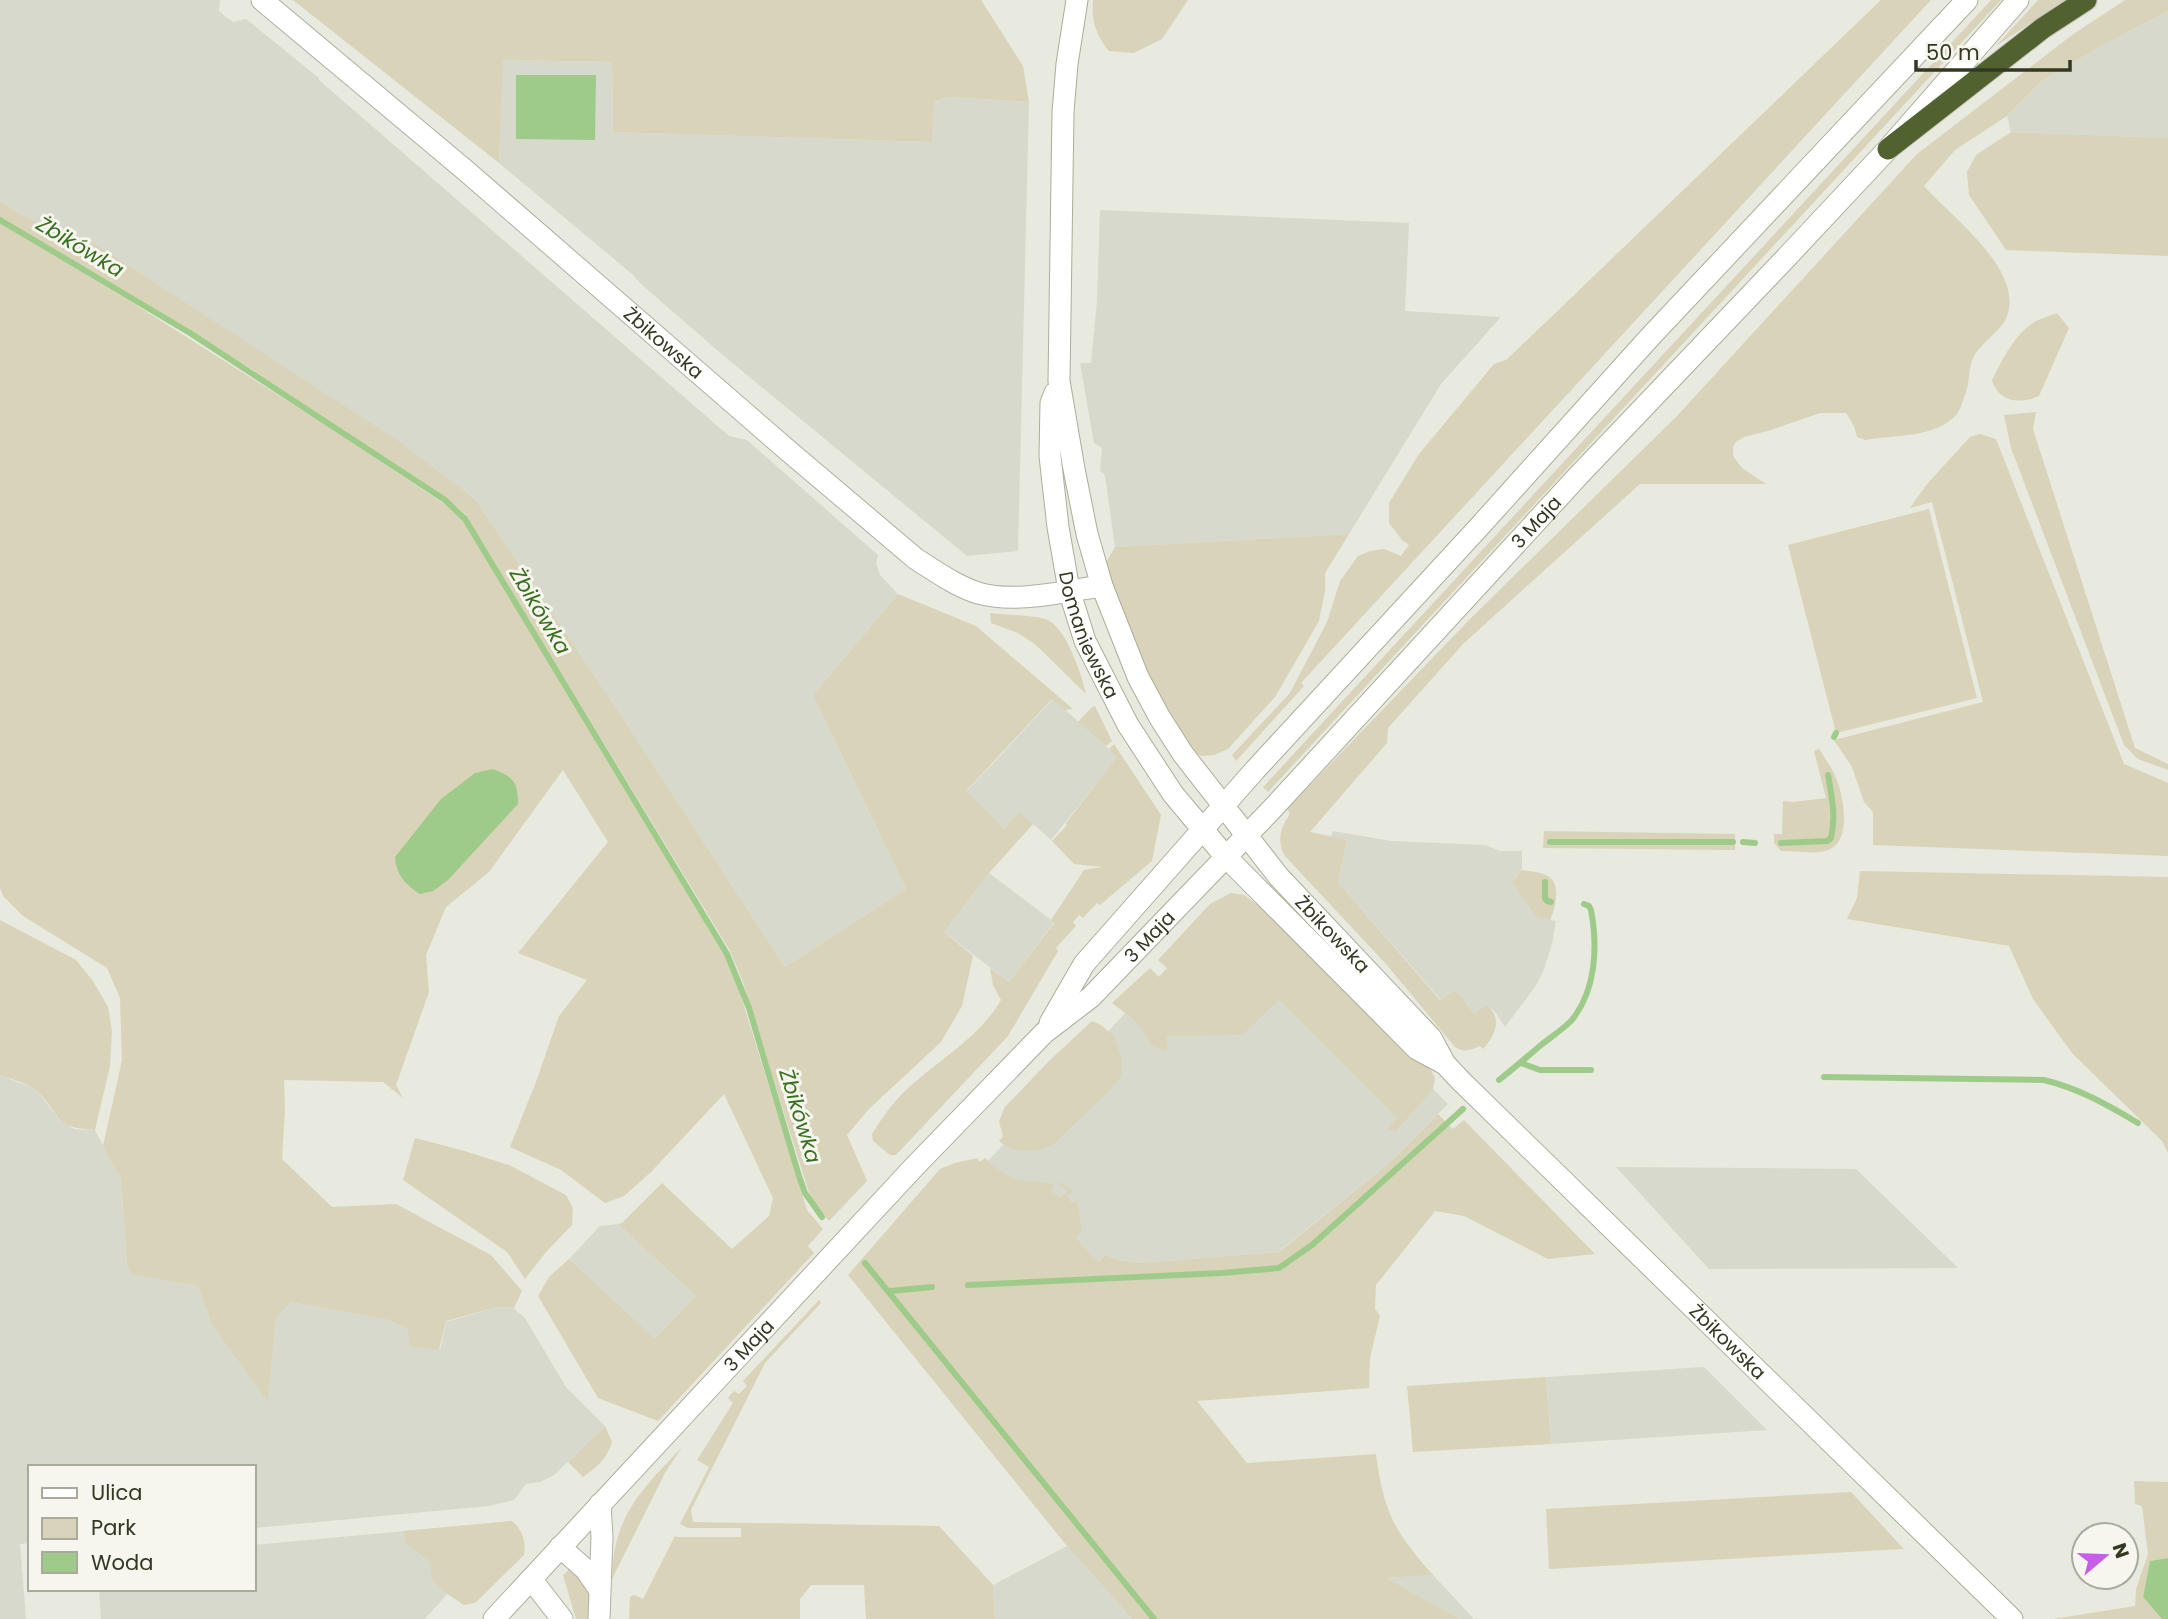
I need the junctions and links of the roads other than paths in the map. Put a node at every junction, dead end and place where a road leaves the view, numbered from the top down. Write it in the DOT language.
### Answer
graph roads {
  1 [pos="262,0"];
  2 [pos="1077,0"];
  3 [pos="1967,0"];
  4 [pos="2018,0"];
  5 [pos="2086,0"];
  6 [pos="1888,149"];
  7 [pos="1059,382"];
  8 [pos="1102,586"];
  9 [pos="1069,590"];
  10 [pos="1223,806"];
  11 [pos="1202,830"];
  12 [pos="1245,835"];
  13 [pos="1225,856"];
  14 [pos="1044,1033"];
  15 [pos="1445,1064"];
  16 [pos="600,1504"];
  17 [pos="560,1547"];
  18 [pos="531,1579"];
  19 [pos="599,1589"];
  20 [pos="494,1619"];
  21 [pos="562,1619"];
  22 [pos="599,1619"];
  23 [pos="2012,1619"];
  1 -- 9 [label="main road, Żbikowska"];
  2 -- 7 [label="main road, Domaniewska"];
  3 -- 10 [label="main road, 3 Maja"];
  4 -- 6 [label="main road, 3 Maja"];
  5 -- 6 [label="highway"];
  6 -- 12 [label="main road, 3 Maja"];
  7 -- 8 [label="main road, Domaniewska"];
  7 -- 9 [label="main road, Domaniewska"];
  8 -- 9 [label="main road, Żbikowska"];
  8 -- 10 [label="main road, Domaniewska"];
  9 -- 11 [label="main road, Domaniewska"];
  10 -- 11 [label="main road, 3 Maja"];
  10 -- 12 [label="main road, Domaniewska"];
  11 -- 13 [label="main road, Domaniewska"];
  11 -- 14 [label="main road, 3 Maja"];
  12 -- 13 [label="main road, 3 Maja"];
  12 -- 15 [label="main road, Żbikowska"];
  13 -- 14 [label="main road, 3 Maja"];
  13 -- 15 [label="main road, Żbikowska"];
  14 -- 16 [label="main road, 3 Maja"];
  15 -- 23 [label="main road, Żbikowska"];
  16 -- 17 [label="main road, 3 Maja"];
  16 -- 19 [label="main road"];
  17 -- 18 [label="main road, 3 Maja"];
  17 -- 19 [label="main road"];
  18 -- 20 [label="main road, 3 Maja"];
  18 -- 21 [label="main road"];
  19 -- 22 [label="main road"];
}
